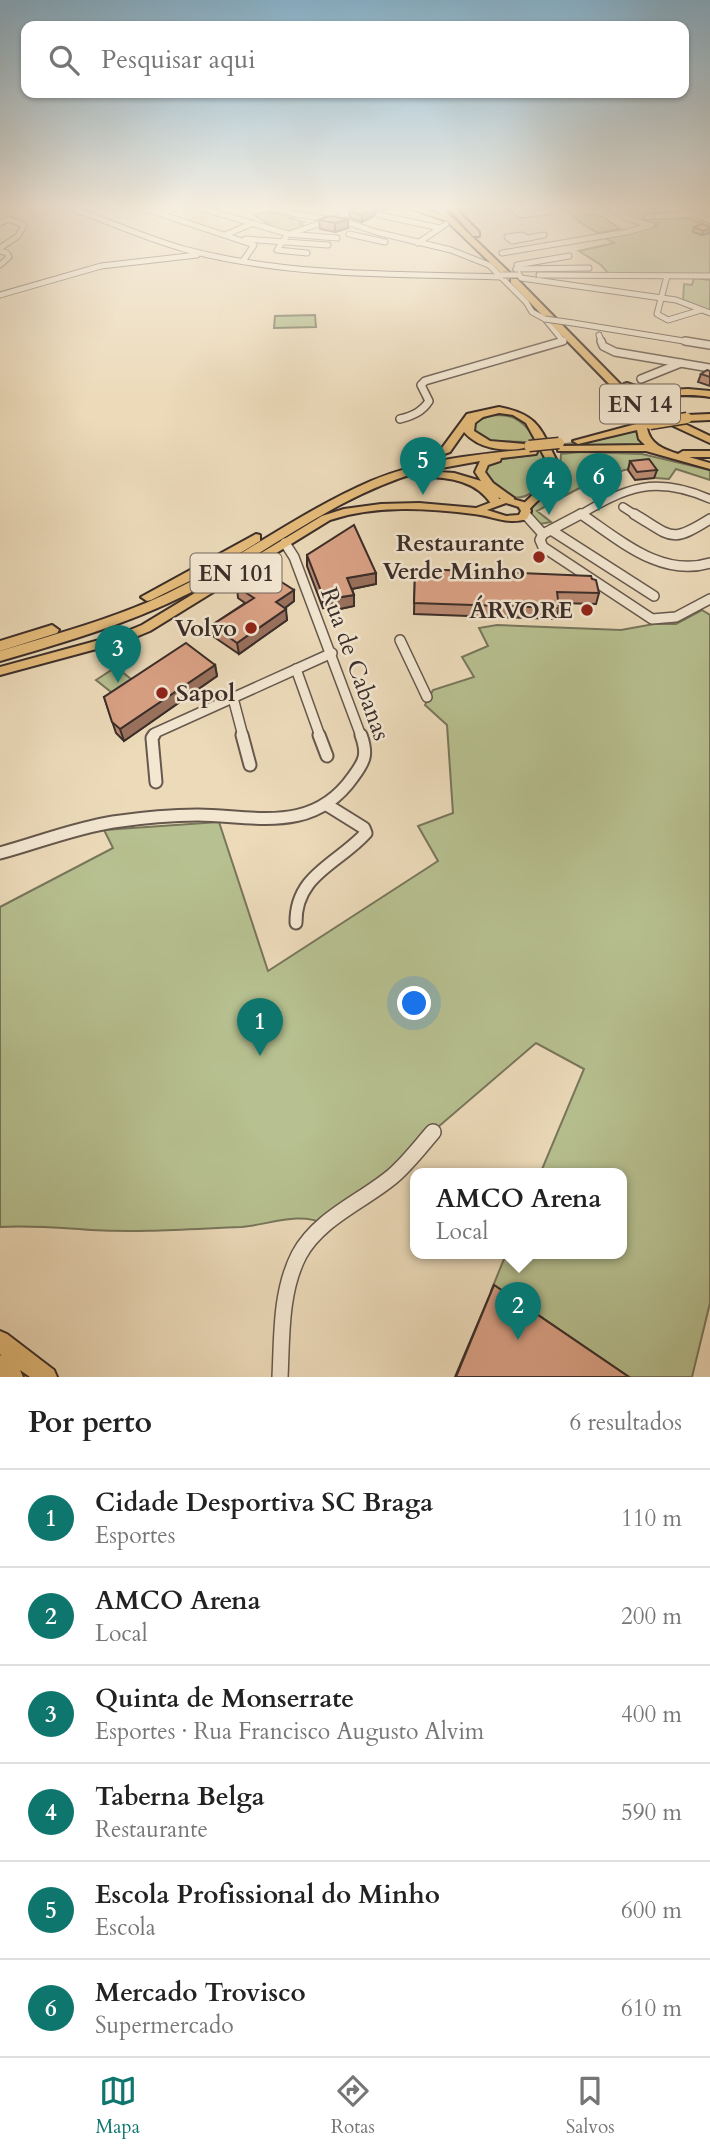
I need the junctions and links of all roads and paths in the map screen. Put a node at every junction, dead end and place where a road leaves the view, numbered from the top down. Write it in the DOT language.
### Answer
graph roads {
  1 [pos="82,271"];
  2 [pos="342,271"];
  3 [pos="502,271"];
  4 [pos="505,271"];
  5 [pos="507,271"];
  6 [pos="515,271"];
  7 [pos="557,271"];
  8 [pos="511,276"];
  9 [pos="667,276"];
  10 [pos="710,276"];
  11 [pos="0,295"];
  12 [pos="661,298"];
  13 [pos="701,310"];
  14 [pos="710,313"];
  15 [pos="545,319"];
  16 [pos="559,321"];
  17 [pos="599,335"];
  18 [pos="710,345"];
  19 [pos="581,352"];
  20 [pos="681,363"];
  21 [pos="710,368"];
  22 [pos="640,379"];
  23 [pos="620,383"];
  24 [pos="710,396"];
  25 [pos="623,400"];
  26 [pos="708,416"];
  27 [pos="400,419"];
  28 [pos="680,421"];
  29 [pos="646,425"];
  30 [pos="622,430"];
  31 [pos="710,435"];
  32 [pos="710,440"];
  33 [pos="560,446"];
  34 [pos="625,448"];
  35 [pos="530,449"];
  36 [pos="661,451"];
  37 [pos="508,454"];
  38 [pos="710,454"];
  39 [pos="694,462"];
  40 [pos="408,465"];
  41 [pos="710,466"];
  42 [pos="354,494"];
  43 [pos="710,499"];
  44 [pos="512,501"];
  45 [pos="495,507"];
  46 [pos="623,507"];
  47 [pos="477,511"];
  48 [pos="523,514"];
  49 [pos="581,514"];
  50 [pos="710,519"];
  51 [pos="547,532"];
  52 [pos="285,543"];
  53 [pos="710,563"];
  54 [pos="653,596"];
  55 [pos="710,599"];
  56 [pos="400,640"];
  57 [pos="0,646"];
  58 [pos="332,653"];
  59 [pos="0,656"];
  60 [pos="296,669"];
  61 [pos="0,671"];
  62 [pos="427,697"];
  63 [pos="233,698"];
  64 [pos="327,757"];
  65 [pos="250,765"];
  66 [pos="156,782"];
  67 [pos="327,805"];
  68 [pos="0,853"];
  69 [pos="296,923"];
  70 [pos="433,1132"];
  71 [pos="0,1341"];
  72 [pos="0,1365"];
  73 [pos="13,1377"];
  74 [pos="47,1377"];
  75 [pos="280,1377"];
  1 -- 11 [label="street"];
  2 -- 8 [label="street"];
  3 -- 8 [label="street"];
  4 -- 8 [label="highway, EN 14"];
  5 -- 8 [label="highway, EN 14"];
  6 -- 8 [label="street"];
  7 -- 8 [label="street"];
  8 -- 9 [label="street"];
  8 -- 12 [label="street"];
  8 -- 15 [label="street"];
  8 -- 16 [label="highway, EN 14"];
  8 -- 19 [label="highway, EN 14"];
  9 -- 10 [label="street"];
  9 -- 12 [label="street"];
  12 -- 13 [label="street"];
  12 -- 13 [label="street"];
  13 -- 14 [label="street"];
  15 -- 16 [label="street, bridge"];
  15 -- 27 [label="street"];
  16 -- 18 [label="street, bridge"];
  16 -- 23 [label="highway, EN 14"];
  17 -- 20 [label="street"];
  19 -- 25 [label="highway"];
  19 -- 32 [label="highway, EN 14"];
  20 -- 21 [label="street"];
  20 -- 22 [label="street"];
  23 -- 24 [label="highway"];
  23 -- 28 [label="highway, EN 14"];
  24 -- 28 [label="highway"];
  25 -- 29 [label="highway"];
  25 -- 30 [label="highway"];
  26 -- 29 [label="highway, bridge"];
  28 -- 31 [label="highway, EN 14"];
  29 -- 30 [label="highway"];
  29 -- 36 [label="highway"];
  30 -- 33 [label="highway, EN 101"];
  33 -- 34 [label="highway, EN 101"];
  33 -- 35 [label="highway, EN 101"];
  34 -- 36 [label="highway, EN 101"];
  34 -- 39 [label="highway"];
  35 -- 37 [label="highway, EN 101"];
  35 -- 40 [label="highway, EN 101"];
  35 -- 44 [label="highway"];
  36 -- 38 [label="highway, EN 101"];
  36 -- 39 [label="highway"];
  37 -- 42 [label="highway, EN 101"];
  37 -- 44 [label="highway"];
  39 -- 41 [label="highway"];
  40 -- 48 [label="highway"];
  40 -- 57 [label="highway, EN 101"];
  42 -- 45 [label="highway"];
  42 -- 59 [label="highway, EN 101"];
  43 -- 49 [label="street"];
  44 -- 45 [label="main road, EN 101"];
  44 -- 48 [label="main road"];
  45 -- 47 [label="main road, EN 101"];
  45 -- 48 [label="main road, EN 101"];
  46 -- 50 [label="street"];
  47 -- 52 [label="main road, EN 101"];
  48 -- 51 [label="street"];
  49 -- 51 [label="street"];
  49 -- 53 [label="street"];
  51 -- 54 [label="street"];
  51 -- 55 [label="street"];
  52 -- 58 [label="street, Rua de Cabanas"];
  52 -- 61 [label="main road, EN 101"];
  56 -- 62 [label="street"];
  58 -- 60 [label="street"];
  58 -- 67 [label="street, Rua de Cabanas"];
  60 -- 63 [label="street"];
  60 -- 64 [label="street"];
  63 -- 65 [label="street"];
  63 -- 66 [label="street"];
  67 -- 68 [label="street, Rua de Cabanas"];
  67 -- 69 [label="street"];
  70 -- 75 [label="street"];
  71 -- 74 [label="main road"];
  72 -- 73 [label="main road"];
}
